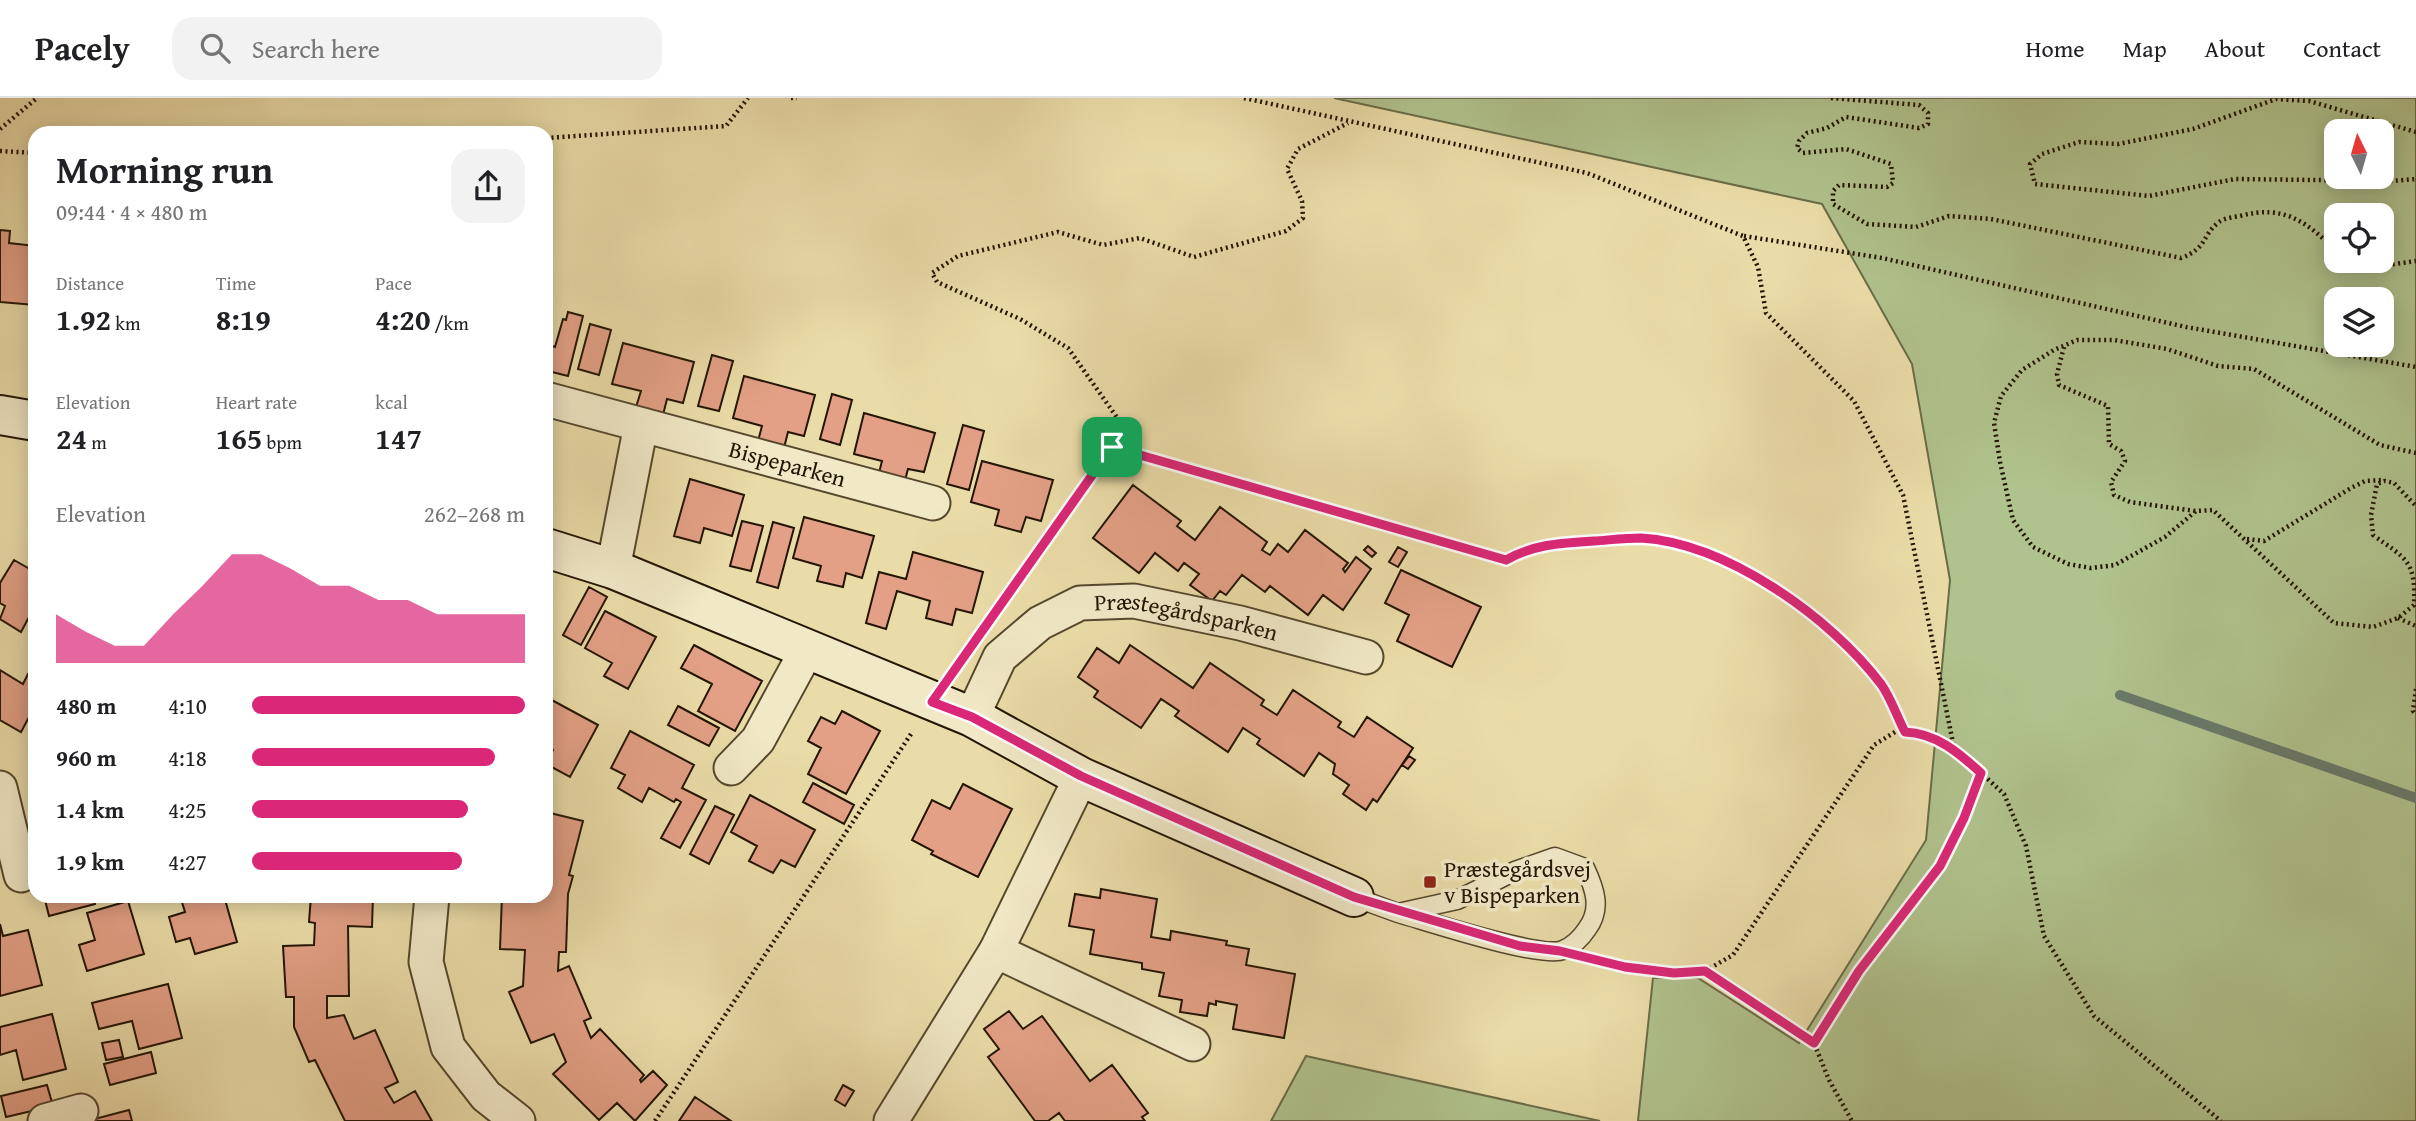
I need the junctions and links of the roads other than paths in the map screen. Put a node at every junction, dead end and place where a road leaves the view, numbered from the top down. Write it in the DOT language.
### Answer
graph roads {
  1 [pos="553,401"];
  2 [pos="0,415"];
  3 [pos="28,420"];
  4 [pos="641,425"];
  5 [pos="933,503"];
  6 [pos="553,550"];
  7 [pos="613,569"];
  8 [pos="808,648"];
  9 [pos="1366,657"];
  10 [pos="972,717"];
  11 [pos="731,768"];
  12 [pos="1081,776"];
  13 [pos="0,788"];
  14 [pos="19,875"];
  15 [pos="1354,897"];
  16 [pos="431,903"];
  17 [pos="1398,913"];
  18 [pos="996,951"];
  19 [pos="1193,1044"];
  20 [pos="81,1111"];
  21 [pos="45,1121"];
  22 [pos="518,1121"];
  23 [pos="891,1121"];
  1 -- 4 [label="street, Bispeparken"];
  2 -- 3 [label="street"];
  4 -- 5 [label="street, Bispeparken"];
  4 -- 7 [label="street"];
  6 -- 7 [label="street"];
  7 -- 8 [label="street"];
  8 -- 10 [label="street"];
  8 -- 11 [label="street"];
  9 -- 10 [label="street, Præstegårdsparken"];
  10 -- 12 [label="street"];
  12 -- 15 [label="street"];
  12 -- 18 [label="street"];
  13 -- 14 [label="street"];
  15 -- 17 [label="lane"];
  16 -- 22 [label="street"];
  17 -- 17 [label="lane"];
  18 -- 19 [label="street"];
  18 -- 23 [label="street"];
  20 -- 21 [label="street"];
}
